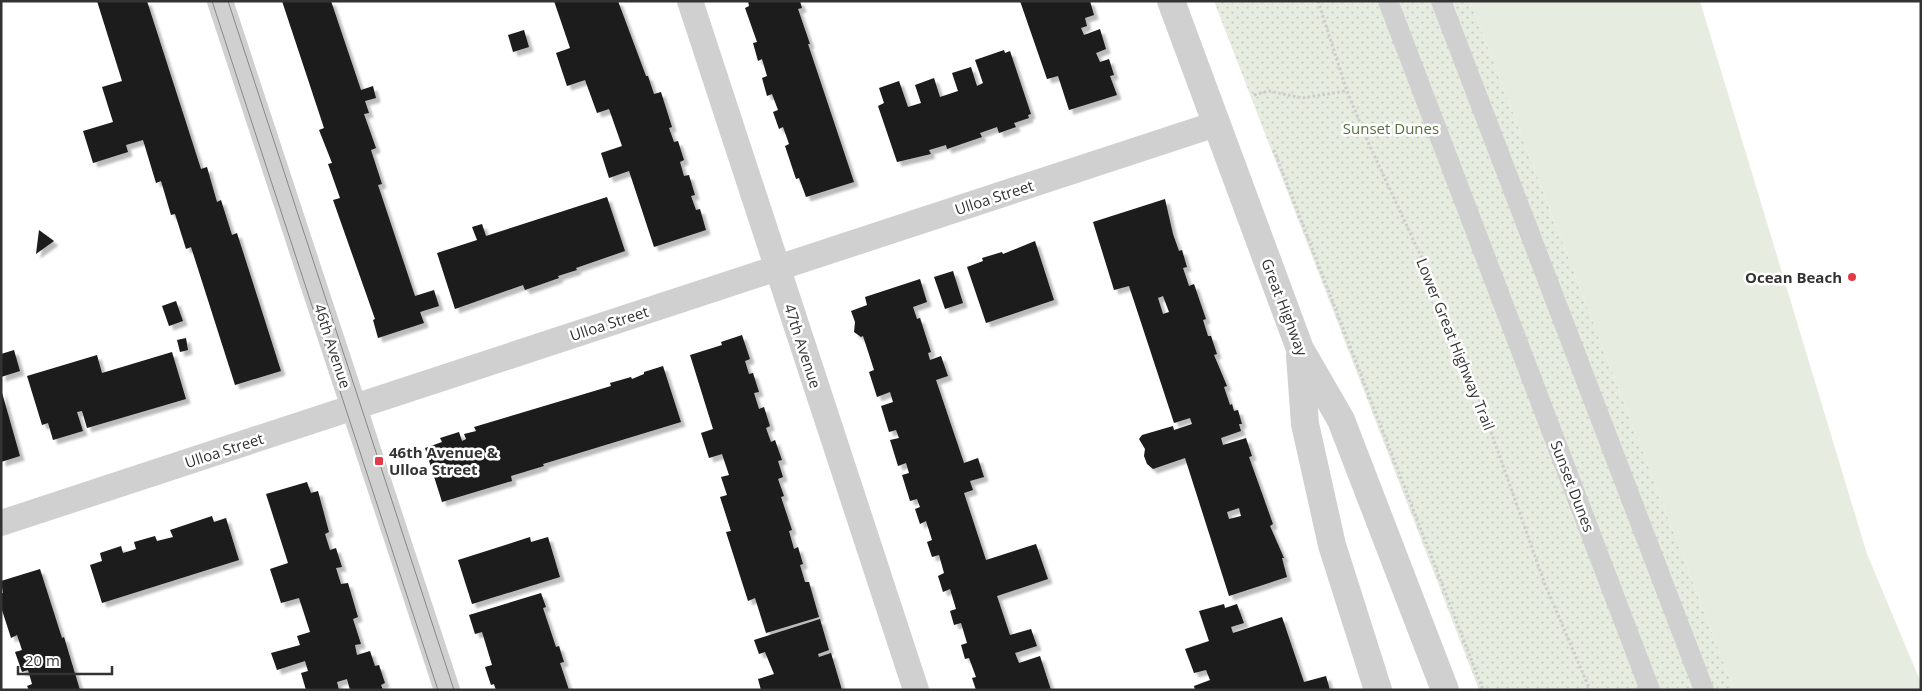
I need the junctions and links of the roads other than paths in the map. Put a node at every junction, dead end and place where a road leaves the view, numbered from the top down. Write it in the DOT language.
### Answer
graph roads {
  1 [pos="220,1"];
  2 [pos="690,1"];
  3 [pos="1171,1"];
  4 [pos="1388,1"];
  5 [pos="1441,1"];
  6 [pos="1216,124"];
  7 [pos="778,268"];
  8 [pos="1300,349"];
  9 [pos="354,408"];
  10 [pos="1,523"];
  11 [pos="447,690"];
  12 [pos="916,690"];
  13 [pos="1378,690"];
  14 [pos="1445,690"];
  15 [pos="1650,690"];
  16 [pos="1704,690"];
  1 -- 9 [label="street, 46th Avenue"];
  2 -- 7 [label="street, 47th Avenue"];
  3 -- 6 [label="street, Great Highway"];
  4 -- 15 [label="street, Sunset Dunes"];
  5 -- 16 [label="street"];
  6 -- 7 [label="street, Ulloa Street"];
  6 -- 8 [label="street, Great Highway"];
  7 -- 9 [label="street, Ulloa Street"];
  7 -- 12 [label="street, 47th Avenue"];
  8 -- 13 [label="street"];
  8 -- 14 [label="street, Great Highway"];
  9 -- 10 [label="street, Ulloa Street"];
  9 -- 11 [label="street, 46th Avenue"];
}
